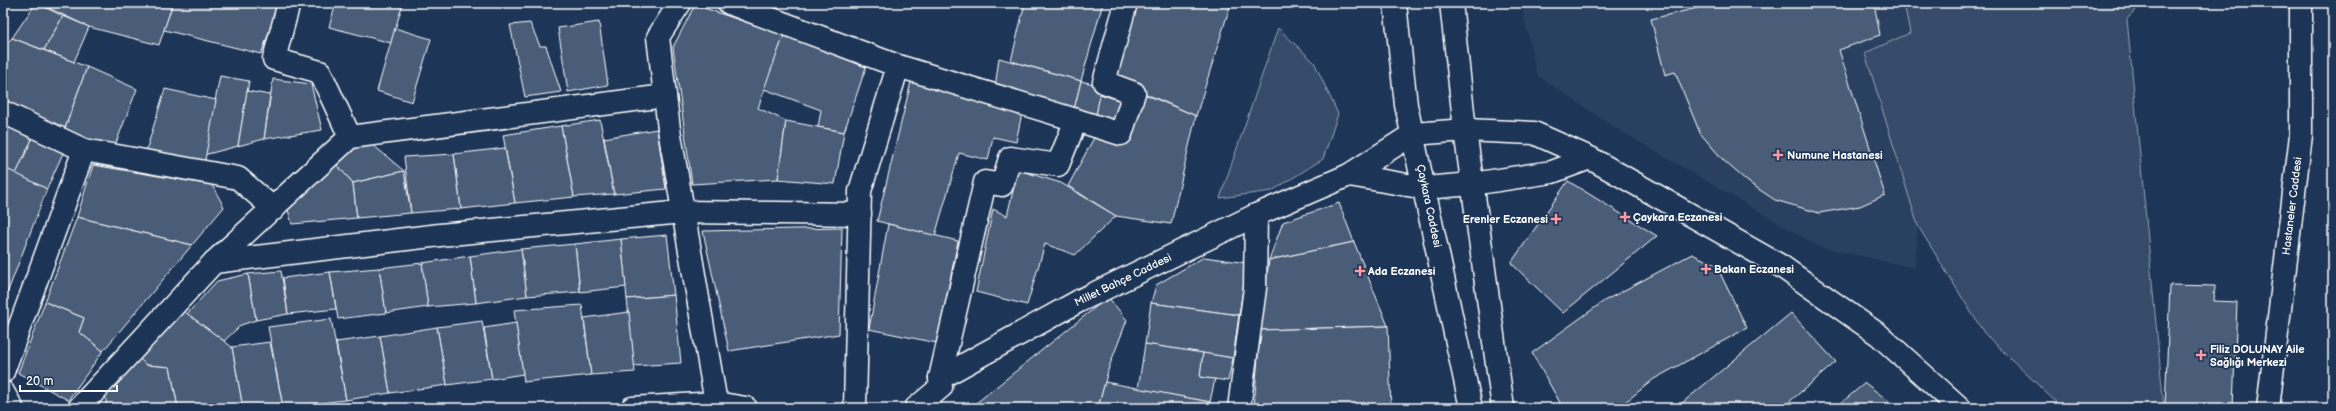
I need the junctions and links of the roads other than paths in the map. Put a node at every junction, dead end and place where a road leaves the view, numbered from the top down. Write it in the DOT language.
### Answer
graph roads {
  1 [pos="289,3"];
  2 [pos="680,3"];
  3 [pos="730,3"];
  4 [pos="1126,3"];
  5 [pos="1395,3"];
  6 [pos="1451,3"];
  7 [pos="2301,3"];
  8 [pos="898,66"];
  9 [pos="665,96"];
  10 [pos="3,112"];
  11 [pos="1076,120"];
  12 [pos="1465,130"];
  13 [pos="1414,134"];
  14 [pos="350,137"];
  15 [pos="84,150"];
  16 [pos="1590,158"];
  17 [pos="1349,175"];
  18 [pos="1472,184"];
  19 [pos="1426,188"];
  20 [pos="274,209"];
  21 [pos="683,212"];
  22 [pos="860,214"];
  23 [pos="1256,215"];
  24 [pos="214,262"];
  25 [pos="3,372"];
  26 [pos="940,378"];
  27 [pos="3,392"];
  28 [pos="716,403"];
  29 [pos="12,408"];
  30 [pos="79,408"];
  31 [pos="632,408"];
  32 [pos="746,408"];
  33 [pos="855,408"];
  34 [pos="916,408"];
  35 [pos="1239,408"];
  36 [pos="1472,408"];
  37 [pos="1503,408"];
  38 [pos="1960,408"];
  39 [pos="2268,408"];
  1 -- 14 [label="street"];
  2 -- 9 [label="street"];
  3 -- 8 [label="street"];
  4 -- 11 [label="street"];
  5 -- 13 [label="street, Çaykara Caddesi"];
  6 -- 12 [label="street"];
  7 -- 39 [label="street, Hastaneler Caddesi"];
  8 -- 11 [label="street"];
  8 -- 22 [label="street"];
  9 -- 14 [label="street"];
  9 -- 21 [label="street"];
  10 -- 15 [label="street"];
  11 -- 26 [label="street"];
  12 -- 13 [label="street"];
  12 -- 16 [label="street"];
  12 -- 18 [label="street"];
  13 -- 17 [label="street, Millet Bahçe Caddesi"];
  13 -- 19 [label="street, Çaykara Caddesi"];
  14 -- 20 [label="street"];
  15 -- 20 [label="street"];
  15 -- 25 [label="street"];
  16 -- 18 [label="street"];
  16 -- 38 [label="street"];
  17 -- 19 [label="street"];
  17 -- 23 [label="street, Millet Bahçe Caddesi"];
  18 -- 19 [label="street"];
  18 -- 37 [label="street"];
  19 -- 36 [label="street, Çaykara Caddesi"];
  20 -- 24 [label="street"];
  21 -- 22 [label="street"];
  21 -- 24 [label="street"];
  21 -- 28 [label="street"];
  22 -- 33 [label="street"];
  23 -- 26 [label="street, Millet Bahçe Caddesi"];
  23 -- 35 [label="street"];
  24 -- 30 [label="street"];
  26 -- 34 [label="street"];
  27 -- 29 [label="street"];
  28 -- 31 [label="street"];
  28 -- 32 [label="street"];
}
